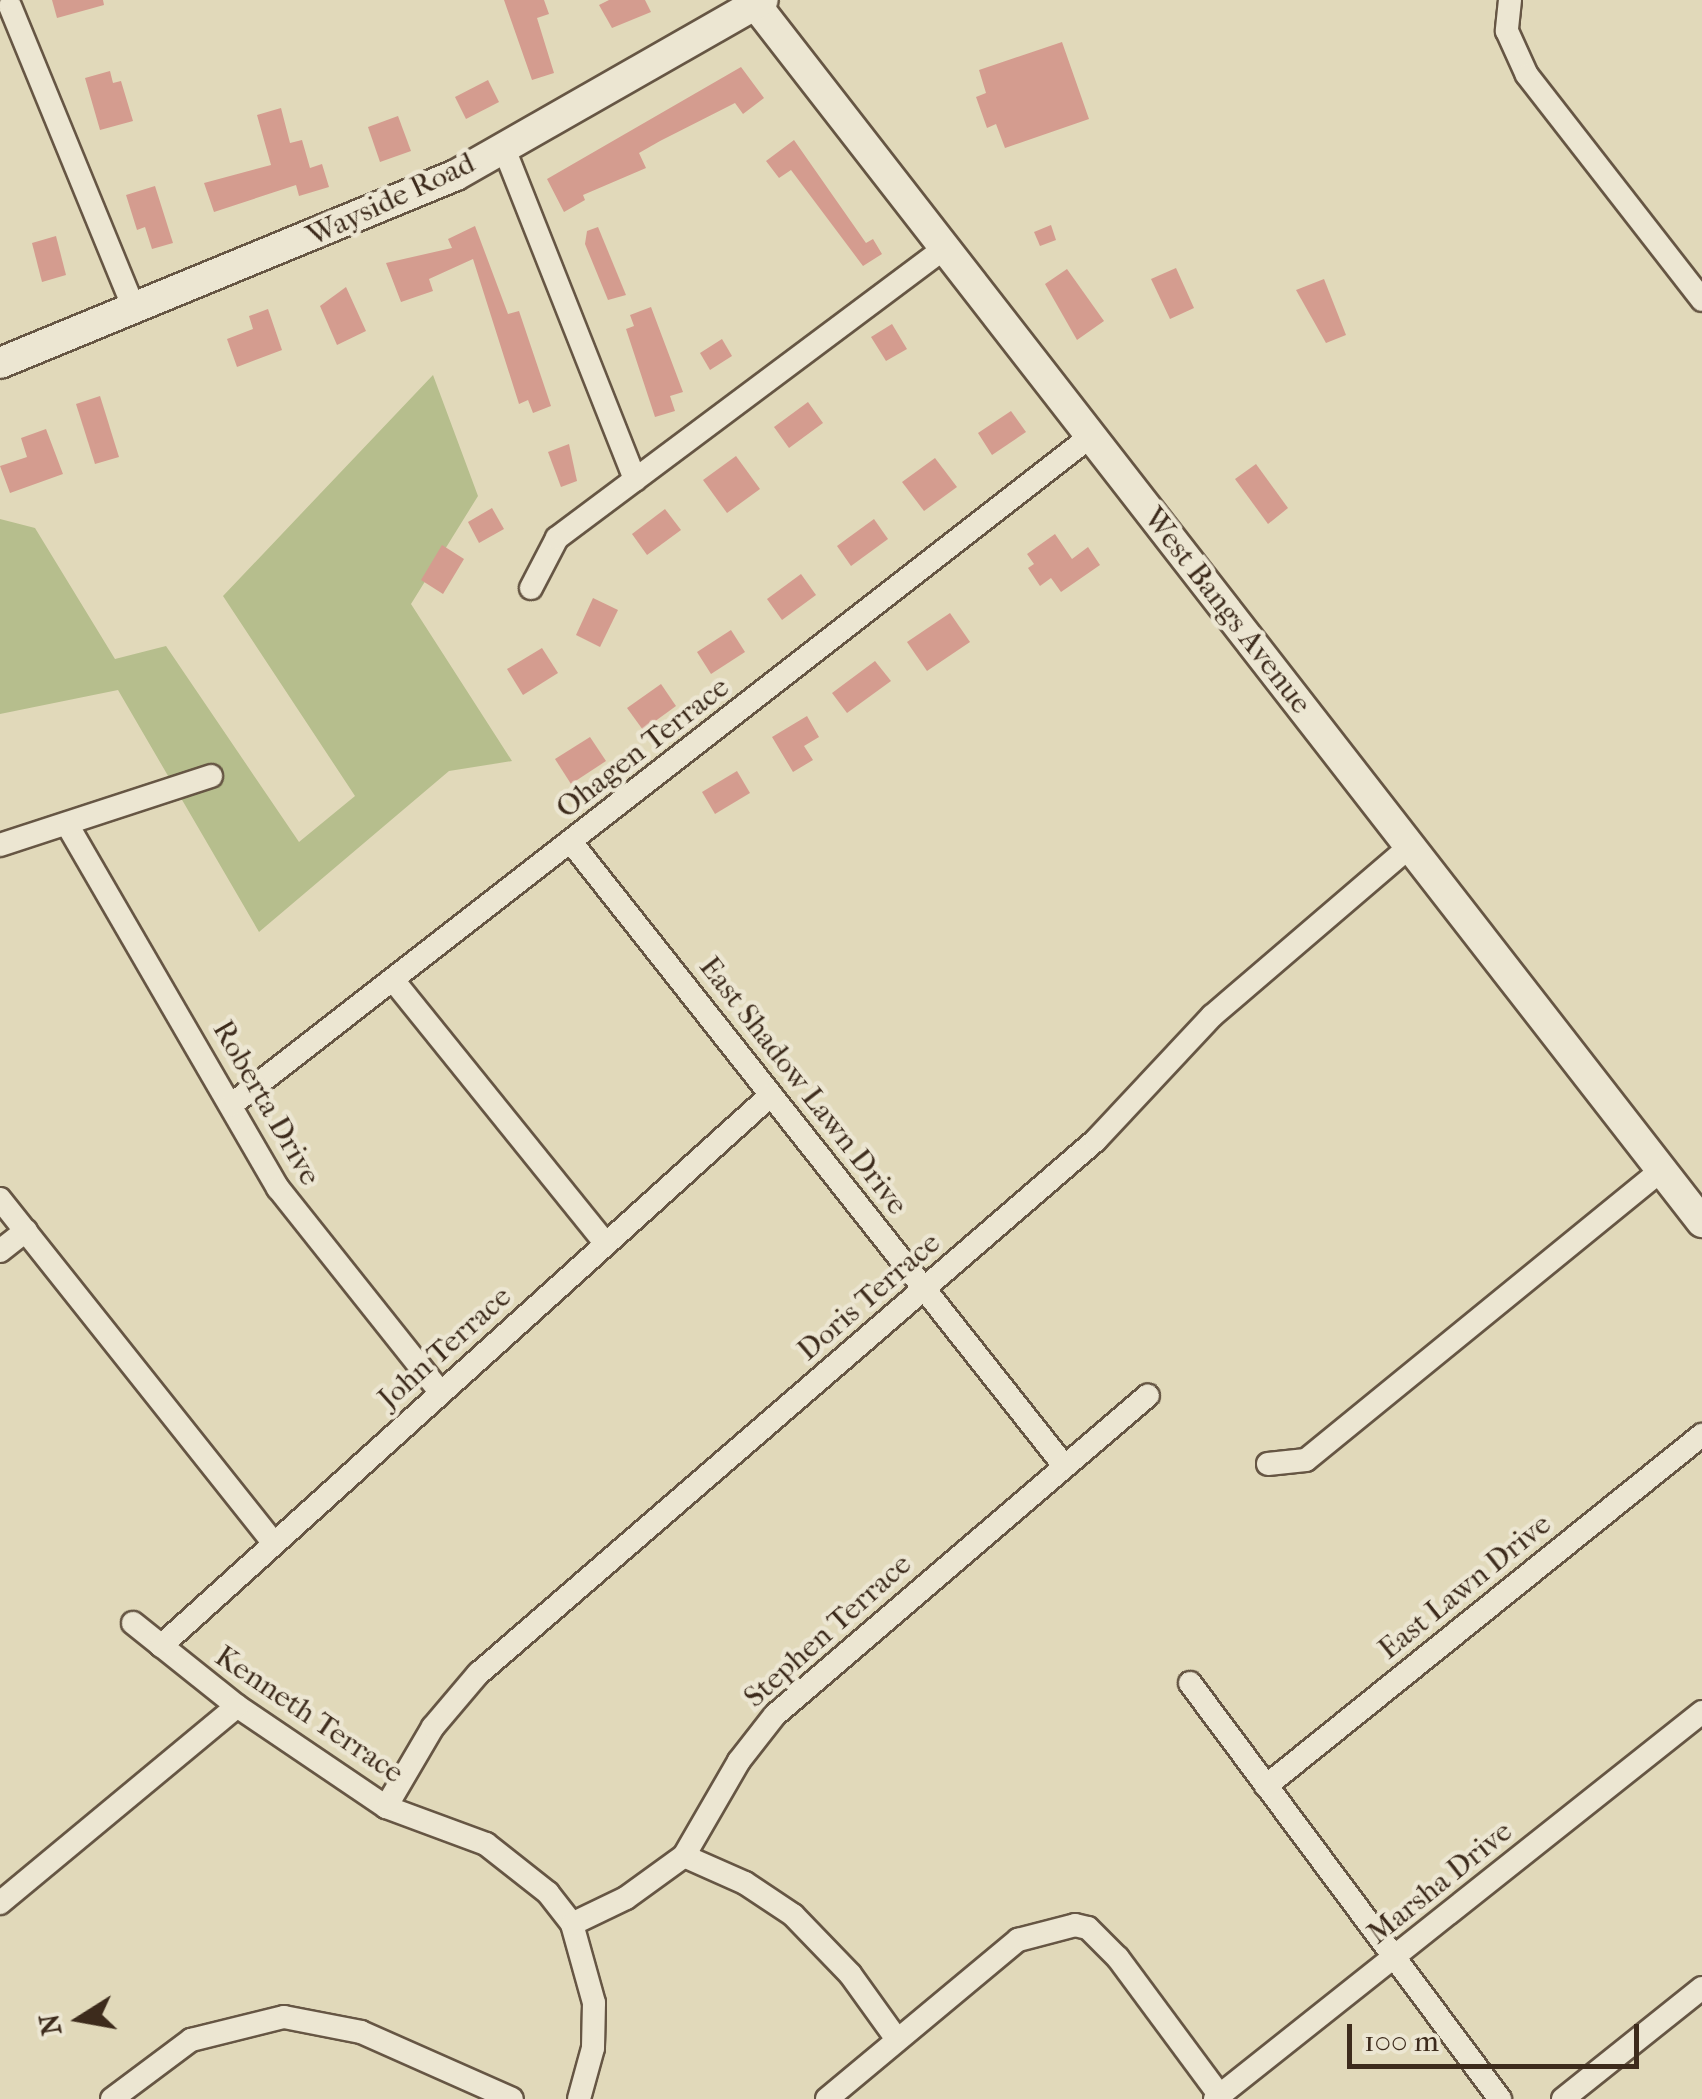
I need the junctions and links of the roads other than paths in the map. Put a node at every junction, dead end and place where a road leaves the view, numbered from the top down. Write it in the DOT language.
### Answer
graph roads {
  1 [pos="1510,0"];
  2 [pos="756,1"];
  3 [pos="10,6"];
  4 [pos="503,146"];
  5 [pos="945,248"];
  6 [pos="1702,300"];
  7 [pos="134,309"];
  8 [pos="0,363"];
  9 [pos="1090,436"];
  10 [pos="635,480"];
  11 [pos="531,588"];
  12 [pos="211,776"];
  13 [pos="68,826"];
  14 [pos="571,842"];
  15 [pos="0,845"];
  16 [pos="1410,847"];
  17 [pos="394,980"];
  18 [pos="771,1095"];
  19 [pos="231,1105"];
  20 [pos="1662,1170"];
  21 [pos="0,1199"];
  22 [pos="1702,1222"];
  23 [pos="26,1231"];
  24 [pos="606,1244"];
  25 [pos="0,1251"];
  26 [pos="924,1288"];
  27 [pos="440,1392"];
  28 [pos="1148,1395"];
  29 [pos="1702,1435"];
  30 [pos="1062,1463"];
  31 [pos="1268,1464"];
  32 [pos="274,1543"];
  33 [pos="133,1623"];
  34 [pos="161,1646"];
  35 [pos="1190,1682"];
  36 [pos="237,1706"];
  37 [pos="1702,1712"];
  38 [pos="1266,1786"];
  39 [pos="386,1807"];
  40 [pos="684,1856"];
  41 [pos="0,1903"];
  42 [pos="572,1924"];
  43 [pos="1394,1958"];
  44 [pos="1702,1988"];
  45 [pos="896,2038"];
  46 [pos="1218,2098"];
  47 [pos="112,2099"];
  48 [pos="512,2099"];
  49 [pos="579,2099"];
  50 [pos="828,2099"];
  51 [pos="1500,2099"];
  52 [pos="1563,2099"];
  1 -- 6 [label="street"];
  2 -- 4 [label="street, Wayside Road"];
  2 -- 5 [label="street, West Bangs Avenue"];
  3 -- 7 [label="street"];
  4 -- 7 [label="street, Wayside Road"];
  4 -- 10 [label="street"];
  5 -- 9 [label="street, West Bangs Avenue"];
  5 -- 10 [label="street"];
  7 -- 8 [label="street, Wayside Road"];
  9 -- 14 [label="street, Ohagen Terrace"];
  9 -- 16 [label="street, West Bangs Avenue"];
  10 -- 11 [label="street"];
  12 -- 13 [label="street"];
  13 -- 15 [label="street"];
  13 -- 19 [label="street, Roberta Drive"];
  14 -- 17 [label="street, Ohagen Terrace"];
  14 -- 18 [label="street, East Shadow Lawn Drive"];
  16 -- 20 [label="street, West Bangs Avenue"];
  16 -- 26 [label="street, Doris Terrace"];
  17 -- 19 [label="street, Ohagen Terrace"];
  17 -- 24 [label="street"];
  18 -- 24 [label="street, John Terrace"];
  18 -- 26 [label="street, East Shadow Lawn Drive"];
  19 -- 27 [label="street, Roberta Drive"];
  20 -- 22 [label="street, West Bangs Avenue"];
  20 -- 31 [label="street"];
  21 -- 23 [label="street"];
  23 -- 25 [label="street"];
  23 -- 32 [label="street"];
  24 -- 27 [label="street, John Terrace"];
  26 -- 30 [label="street, East Shadow Lawn Drive"];
  26 -- 39 [label="street, Doris Terrace"];
  27 -- 32 [label="street, John Terrace"];
  28 -- 30 [label="street, Stephen Terrace"];
  29 -- 38 [label="street, East Lawn Drive"];
  30 -- 40 [label="street, Stephen Terrace"];
  32 -- 34 [label="street, John Terrace"];
  33 -- 34 [label="street, Kenneth Terrace"];
  34 -- 36 [label="street, Kenneth Terrace"];
  35 -- 38 [label="street"];
  36 -- 39 [label="street, Kenneth Terrace"];
  36 -- 41 [label="street"];
  37 -- 43 [label="street, Marsha Drive"];
  38 -- 43 [label="street"];
  39 -- 42 [label="street, Kenneth Terrace"];
  40 -- 42 [label="street, Stephen Terrace"];
  40 -- 45 [label="street"];
  42 -- 49 [label="street, Kenneth Terrace"];
  43 -- 46 [label="street, Marsha Drive"];
  43 -- 51 [label="street"];
  44 -- 52 [label="street"];
  45 -- 46 [label="street"];
  45 -- 50 [label="street"];
  47 -- 48 [label="street"];
}
